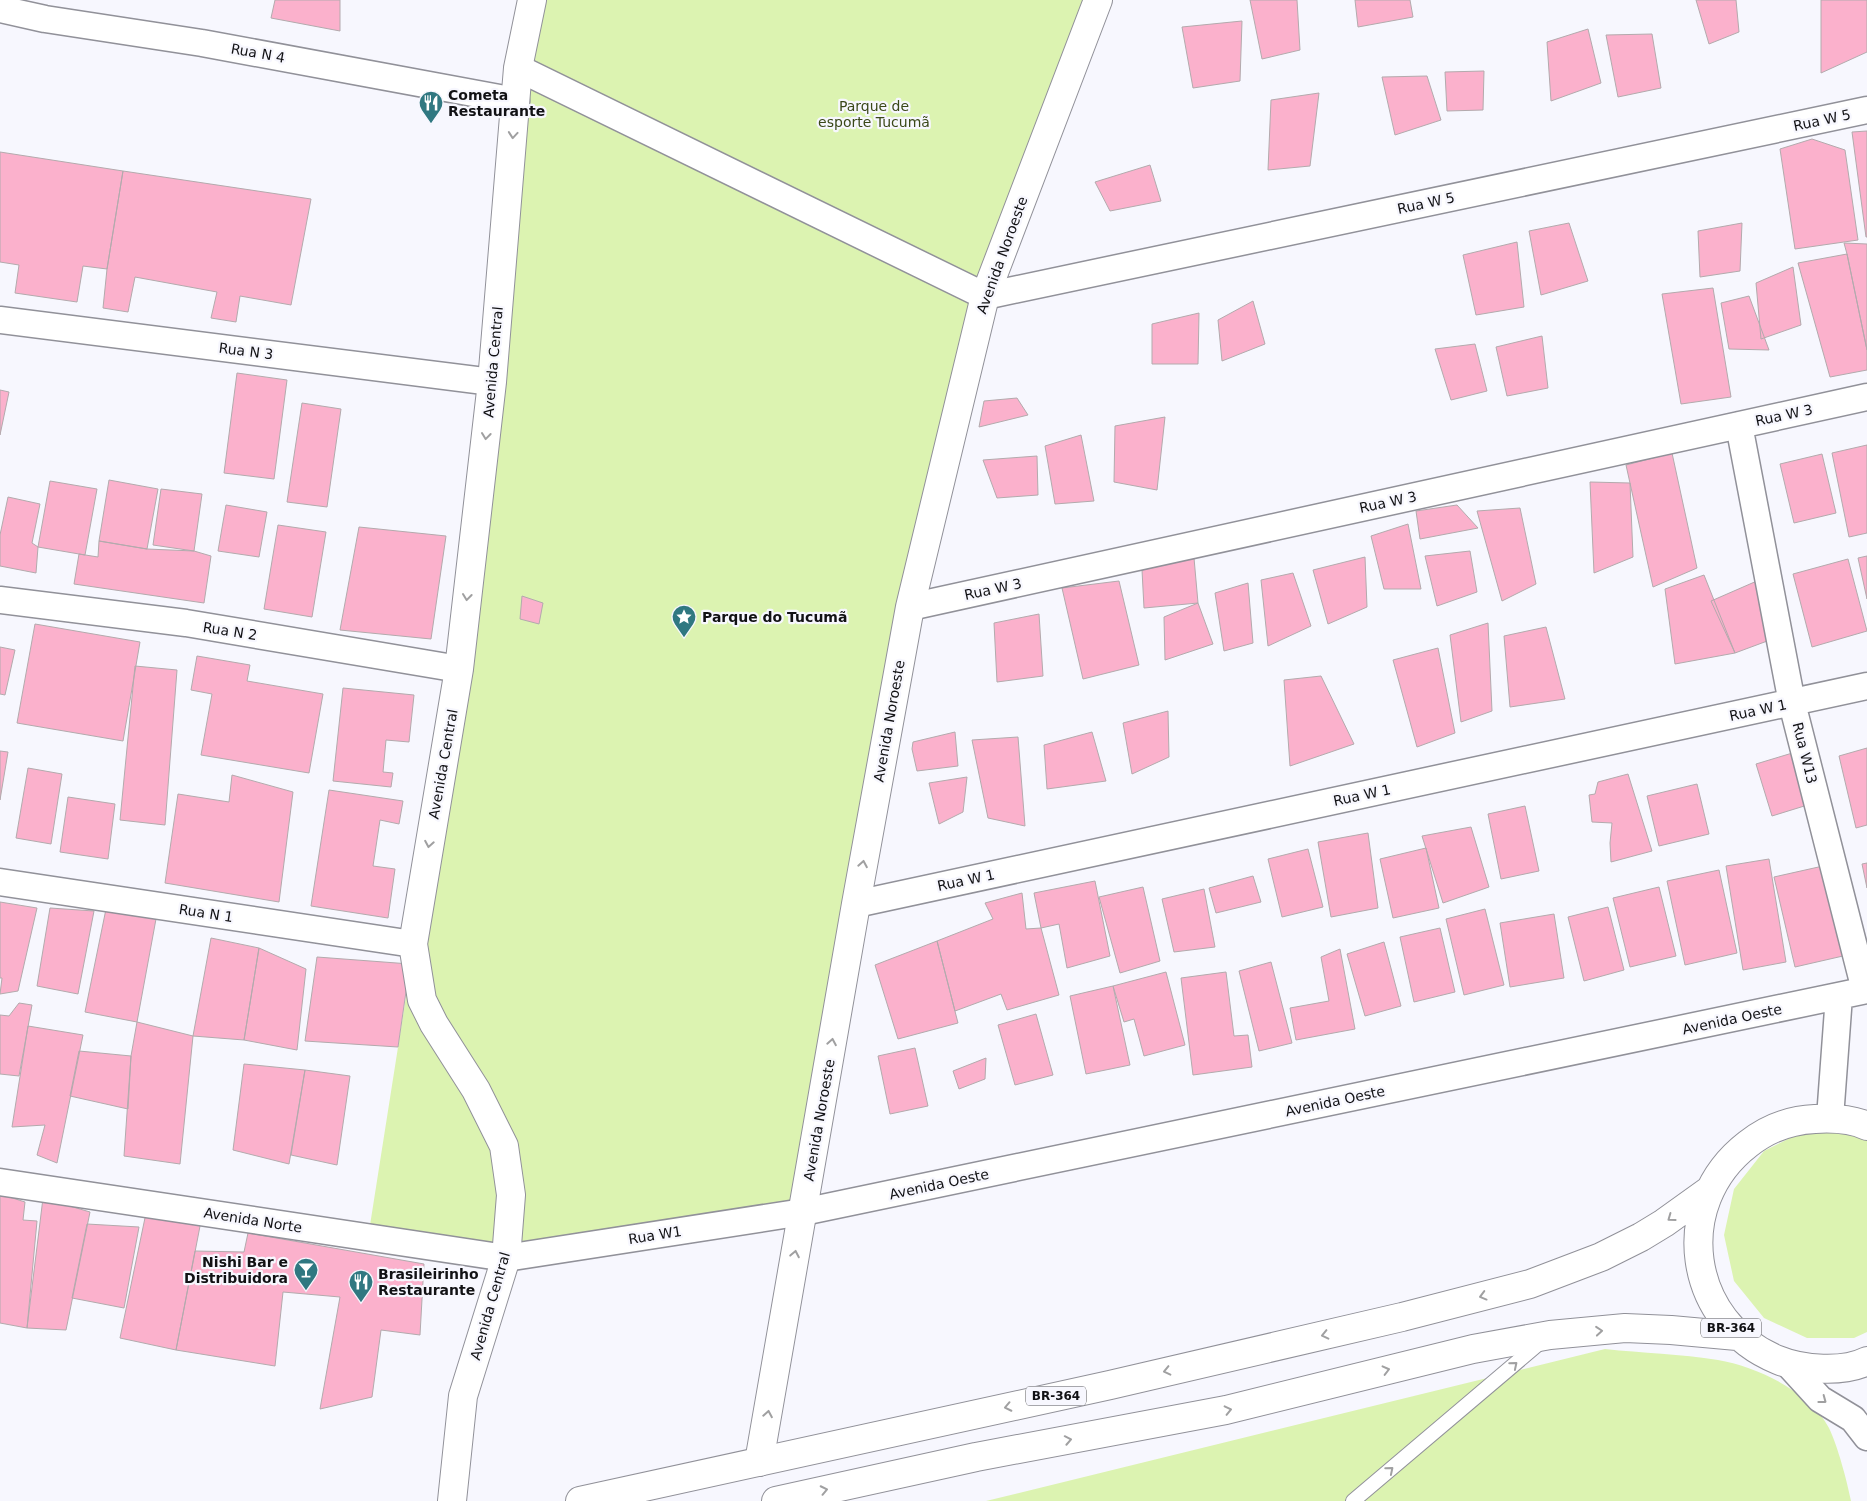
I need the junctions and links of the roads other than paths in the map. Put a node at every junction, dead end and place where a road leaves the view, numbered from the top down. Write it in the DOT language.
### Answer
graph roads {
  1 [pos="532,0"];
  2 [pos="1098,0"];
  3 [pos="0,9"];
  4 [pos="518,68"];
  5 [pos="516,100"];
  6 [pos="1867,110"];
  7 [pos="985,296"];
  8 [pos="0,320"];
  9 [pos="492,382"];
  10 [pos="1867,397"];
  11 [pos="1739,425"];
  12 [pos="0,600"];
  13 [pos="910,607"];
  14 [pos="459,669"];
  15 [pos="1867,686"];
  16 [pos="1792,703"];
  17 [pos="0,882"];
  18 [pos="856,904"];
  19 [pos="413,944"];
  20 [pos="1866,990"];
  21 [pos="1838,996"];
  22 [pos="1830,1118"];
  23 [pos="1867,1126"];
  24 [pos="0,1182"];
  25 [pos="1710,1190"];
  26 [pos="803,1212"];
  27 [pos="506,1258"];
  28 [pos="1550,1335"];
  29 [pos="1737,1336"];
  30 [pos="1867,1361"];
  31 [pos="1790,1365"];
  32 [pos="1867,1436"];
  33 [pos="759,1462"];
  34 [pos="452,1501"];
  35 [pos="580,1501"];
  36 [pos="776,1501"];
  37 [pos="1352,1501"];
  1 -- 4 [label="street, Avenida Central"];
  2 -- 7 [label="street, Avenida Noroeste"];
  3 -- 5 [label="street, Rua N 4"];
  4 -- 5 [label="street, Avenida Central"];
  4 -- 7 [label="street"];
  5 -- 9 [label="street, Avenida Central, one-way"];
  6 -- 7 [label="street, Rua W 5"];
  7 -- 13 [label="street, Avenida Noroeste"];
  8 -- 9 [label="street, Rua N 3"];
  9 -- 14 [label="street, Avenida Central, one-way"];
  10 -- 11 [label="street, Rua W 3"];
  11 -- 13 [label="street, Rua W 3"];
  11 -- 16 [label="street, Rua W13"];
  12 -- 14 [label="street, Rua N 2"];
  18 -- 13 [label="street, Avenida Noroeste, one-way"];
  14 -- 19 [label="street, Avenida Central, one-way"];
  15 -- 16 [label="street, Rua W 1"];
  16 -- 18 [label="street, Rua W 1"];
  16 -- 20 [label="street, Rua W13"];
  17 -- 19 [label="street, Rua N 1"];
  26 -- 18 [label="street, Avenida Noroeste, one-way"];
  19 -- 27 [label="street, Avenida Central"];
  20 -- 21 [label="street, Avenida Oeste"];
  21 -- 22 [label="street"];
  21 -- 26 [label="street, Avenida Oeste"];
  22 -- 23 [label="street, BR-364"];
  22 -- 25 [label="street, BR-364"];
  24 -- 27 [label="street, Avenida Norte"];
  25 -- 29 [label="street, BR-364"];
  25 -- 33 [label="street, BR-364, one-way"];
  26 -- 27 [label="street, Rua W1"];
  33 -- 26 [label="street, Avenida Noroeste, one-way"];
  27 -- 34 [label="street, Avenida Central"];
  28 -- 29 [label="street, BR-364, one-way"];
  36 -- 28 [label="street, BR-364, one-way"];
  37 -- 28 [label="lane, one-way"];
  29 -- 31 [label="street, BR-364"];
  30 -- 31 [label="street, BR-364"];
  31 -- 32 [label="street, one-way"];
  33 -- 35 [label="street, BR-364"];
}
